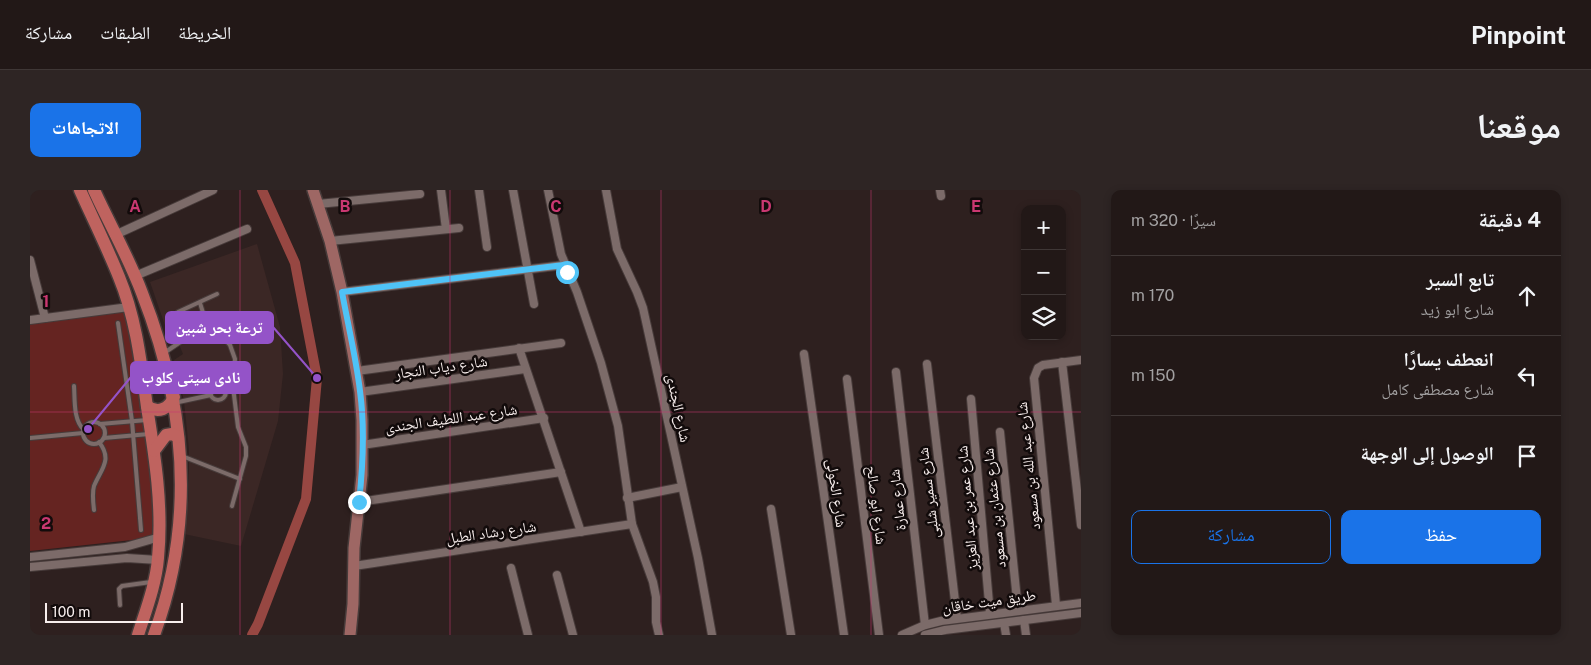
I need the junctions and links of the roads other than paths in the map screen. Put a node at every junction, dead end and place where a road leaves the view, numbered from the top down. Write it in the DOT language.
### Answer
graph roads {
  1 [pos="80,190"];
  2 [pos="213,190"];
  3 [pos="313,190"];
  4 [pos="441,190"];
  5 [pos="479,190"];
  6 [pos="513,190"];
  7 [pos="548,190"];
  8 [pos="606,190"];
  9 [pos="98,192"];
  10 [pos="420,194"];
  11 [pos="318,204"];
  12 [pos="459,228"];
  13 [pos="247,229"];
  14 [pos="446,230"];
  15 [pos="115,235"];
  16 [pos="330,241"];
  17 [pos="487,247"];
  18 [pos="30,261"];
  19 [pos="564,265"];
  20 [pos="528,269"];
  21 [pos="135,276"];
  22 [pos="342,292"];
  23 [pos="218,294"];
  24 [pos="200,302"];
  25 [pos="534,304"];
  26 [pos="129,307"];
  27 [pos="178,312"];
  28 [pos="45,318"];
  29 [pos="206,319"];
  30 [pos="30,320"];
  31 [pos="118,323"];
  32 [pos="198,330"];
  33 [pos="211,330"];
  34 [pos="561,343"];
  35 [pos="519,348"];
  36 [pos="804,354"];
  37 [pos="162,355"];
  38 [pos="1081,360"];
  39 [pos="1062,362"];
  40 [pos="927,364"];
  41 [pos="525,369"];
  42 [pos="357,371"];
  43 [pos="896,372"];
  44 [pos="847,379"];
  45 [pos="74,386"];
  46 [pos="233,387"];
  47 [pos="225,388"];
  48 [pos="360,392"];
  49 [pos="211,395"];
  50 [pos="971,399"];
  51 [pos="174,400"];
  52 [pos="147,406"];
  53 [pos="544,418"];
  54 [pos="149,419"];
  55 [pos="132,421"];
  56 [pos="100,424"];
  57 [pos="83,431"];
  58 [pos="1000,432"];
  59 [pos="152,434"];
  60 [pos="133,435"];
  61 [pos="178,437"];
  62 [pos="30,438"];
  63 [pos="104,438"];
  64 [pos="99,442"];
  65 [pos="362,445"];
  66 [pos="154,451"];
  67 [pos="180,456"];
  68 [pos="561,472"];
  69 [pos="240,480"];
  70 [pos="682,487"];
  71 [pos="627,498"];
  72 [pos="359,502"];
  73 [pos="232,506"];
  74 [pos="771,509"];
  75 [pos="94,510"];
  76 [pos="632,524"];
  77 [pos="1081,525"];
  78 [pos="141,530"];
  79 [pos="582,532"];
  80 [pos="160,538"];
  81 [pos="30,557"];
  82 [pos="158,560"];
  83 [pos="354,566"];
  84 [pos="30,567"];
  85 [pos="511,568"];
  86 [pos="557,575"];
  87 [pos="154,582"];
  88 [pos="1081,603"];
  89 [pos="120,606"];
  90 [pos="1056,606"];
  91 [pos="1018,610"];
  92 [pos="1081,613"];
  93 [pos="990,614"];
  94 [pos="956,618"];
  95 [pos="1024,620"];
  96 [pos="1004,622"];
  97 [pos="925,625"];
  98 [pos="967,631"];
  99 [pos="138,635"];
  100 [pos="154,635"];
  101 [pos="350,635"];
  102 [pos="528,635"];
  103 [pos="573,635"];
  104 [pos="659,635"];
  105 [pos="712,635"];
  106 [pos="791,635"];
  107 [pos="844,635"];
  108 [pos="879,635"];
  109 [pos="902,635"];
  110 [pos="925,635"];
  111 [pos="1006,635"];
  112 [pos="1026,635"];
  1 -- 26 [label="main road"];
  2 -- 15 [label="street"];
  3 -- 11 [label="main road"];
  4 -- 14 [label="street"];
  5 -- 17 [label="street"];
  6 -- 20 [label="street"];
  7 -- 19 [label="street"];
  8 -- 70 [label="street, شارع الجندى"];
  9 -- 15 [label="main road"];
  10 -- 11 [label="street"];
  11 -- 16 [label="main road"];
  12 -- 14 [label="street"];
  13 -- 21 [label="street"];
  14 -- 16 [label="street"];
  15 -- 21 [label="main road"];
  16 -- 22 [label="main road"];
  18 -- 28 [label="street"];
  19 -- 20 [label="street"];
  19 -- 71 [label="street"];
  20 -- 22 [label="street"];
  20 -- 25 [label="street"];
  21 -- 37 [label="main road"];
  22 -- 42 [label="main road"];
  23 -- 24 [label="lane"];
  24 -- 27 [label="lane"];
  24 -- 29 [label="lane"];
  26 -- 28 [label="street"];
  26 -- 52 [label="main road"];
  28 -- 30 [label="street"];
  29 -- 32 [label="lane"];
  29 -- 33 [label="lane"];
  31 -- 55 [label="lane"];
  32 -- 33 [label="lane"];
  32 -- 37 [label="lane"];
  33 -- 46 [label="lane"];
  34 -- 35 [label="street"];
  35 -- 41 [label="street"];
  35 -- 42 [label="street"];
  36 -- 107 [label="street, شارع الخولى"];
  37 -- 51 [label="main road"];
  38 -- 39 [label="street, شارع عبد الله بن مسعود"];
  39 -- 77 [label="street"];
  39 -- 90 [label="street, شارع عبد الله بن مسعود"];
  40 -- 94 [label="street, شارع سمير شلبى"];
  41 -- 48 [label="street, شارع دياب النجار"];
  41 -- 53 [label="street"];
  42 -- 48 [label="main road"];
  43 -- 97 [label="street, شارع عمارة"];
  44 -- 108 [label="street, شارع ابو صالح"];
  45 -- 57 [label="lane"];
  46 -- 47 [label="lane"];
  46 -- 69 [label="lane"];
  47 -- 49 [label="lane"];
  47 -- 49 [label="lane"];
  48 -- 65 [label="main road"];
  49 -- 51 [label="lane"];
  50 -- 93 [label="street, شارع عمر بن عبد العزيز"];
  51 -- 52 [label="main road"];
  51 -- 61 [label="main road"];
  52 -- 54 [label="main road"];
  53 -- 65 [label="street, شارع عبد اللطيف الجندى"];
  53 -- 68 [label="street"];
  54 -- 55 [label="lane"];
  54 -- 59 [label="main road"];
  55 -- 56 [label="lane"];
  55 -- 60 [label="lane"];
  56 -- 57 [label="lane"];
  56 -- 63 [label="lane"];
  57 -- 62 [label="lane"];
  57 -- 64 [label="lane"];
  58 -- 91 [label="street, شارع عثمان بن مسعود"];
  59 -- 60 [label="lane"];
  59 -- 66 [label="main road"];
  60 -- 63 [label="lane"];
  60 -- 78 [label="lane"];
  61 -- 66 [label="main road"];
  61 -- 67 [label="main road"];
  63 -- 64 [label="lane"];
  64 -- 75 [label="lane"];
  65 -- 72 [label="main road"];
  66 -- 80 [label="main road"];
  67 -- 69 [label="lane"];
  67 -- 100 [label="main road"];
  68 -- 72 [label="street"];
  68 -- 79 [label="street"];
  69 -- 73 [label="lane"];
  70 -- 71 [label="street"];
  70 -- 105 [label="street, شارع الجندى"];
  71 -- 76 [label="street"];
  72 -- 83 [label="main road"];
  74 -- 106 [label="street"];
  76 -- 79 [label="street, شارع رشاد الطبل"];
  76 -- 104 [label="street"];
  79 -- 83 [label="street, شارع رشاد الطبل"];
  80 -- 81 [label="street"];
  80 -- 82 [label="main road"];
  82 -- 84 [label="street"];
  82 -- 87 [label="main road"];
  83 -- 101 [label="main road"];
  85 -- 102 [label="street"];
  86 -- 103 [label="street"];
  87 -- 89 [label="lane"];
  87 -- 99 [label="main road"];
  88 -- 90 [label="street, طريق ميت خاقان"];
  90 -- 91 [label="street, طريق ميت خاقان"];
  91 -- 93 [label="street, طريق ميت خاقان"];
  92 -- 95 [label="street, طريق ميت خاقان"];
  93 -- 94 [label="street, طريق ميت خاقان"];
  94 -- 97 [label="street, طريق ميت خاقان"];
  95 -- 96 [label="street, طريق ميت خاقان"];
  95 -- 112 [label="street"];
  96 -- 98 [label="street, طريق ميت خاقان"];
  96 -- 111 [label="street"];
  97 -- 109 [label="street, طريق ميت خاقان"];
  98 -- 110 [label="street, طريق ميت خاقان"];
}
